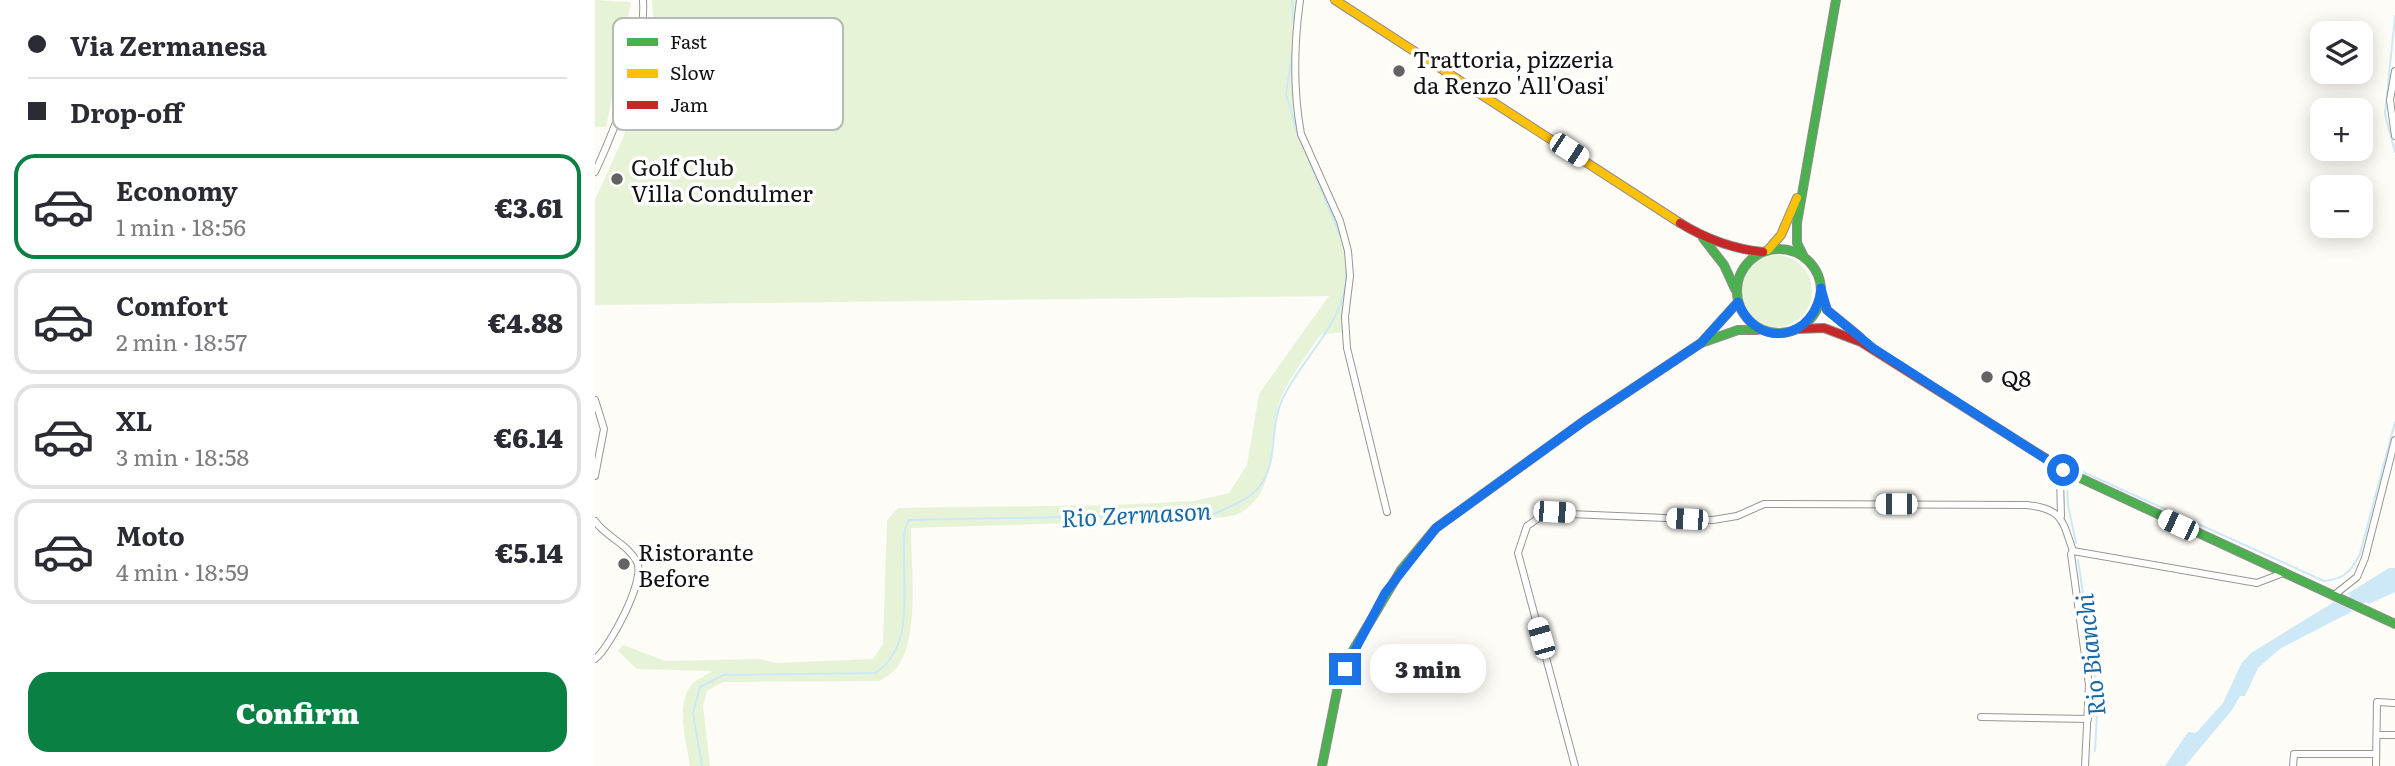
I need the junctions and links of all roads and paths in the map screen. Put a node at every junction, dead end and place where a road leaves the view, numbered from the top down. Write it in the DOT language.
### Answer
graph roads {
  1 [pos="643,0"];
  2 [pos="1300,0"];
  3 [pos="1335,0"];
  4 [pos="1836,0"];
  5 [pos="641,18"];
  6 [pos="2395,71"];
  7 [pos="615,130"];
  8 [pos="2395,136"];
  9 [pos="595,172"];
  10 [pos="1802,186"];
  11 [pos="1697,234"];
  12 [pos="1765,251"];
  13 [pos="1804,258"];
  14 [pos="1821,288"];
  15 [pos="1737,299"];
  16 [pos="1798,329"];
  17 [pos="1763,331"];
  18 [pos="1701,343"];
  19 [pos="1873,348"];
  20 [pos="595,400"];
  21 [pos="2395,440"];
  22 [pos="595,476"];
  23 [pos="2060,477"];
  24 [pos="1387,512"];
  25 [pos="2060,516"];
  26 [pos="595,521"];
  27 [pos="2073,551"];
  28 [pos="2283,573"];
  29 [pos="2337,597"];
  30 [pos="2395,624"];
  31 [pos="595,659"];
  32 [pos="2395,703"];
  33 [pos="1981,717"];
  34 [pos="2088,719"];
  35 [pos="2377,735"];
  36 [pos="2395,735"];
  37 [pos="2376,754"];
  38 [pos="1322,766"];
  39 [pos="1575,766"];
  40 [pos="2085,766"];
  41 [pos="2293,766"];
  42 [pos="2376,766"];
  1 -- 5 [label="street"];
  2 -- 24 [label="street"];
  3 -- 11 [label="main road"];
  4 -- 10 [label="main road"];
  6 -- 8 [label="street"];
  7 -- 9 [label="street"];
  10 -- 12 [label="main road"];
  10 -- 13 [label="main road"];
  11 -- 12 [label="main road"];
  11 -- 15 [label="main road"];
  12 -- 13 [label="main road"];
  12 -- 15 [label="main road"];
  13 -- 14 [label="main road"];
  14 -- 16 [label="main road"];
  14 -- 19 [label="main road"];
  15 -- 17 [label="main road"];
  15 -- 18 [label="main road"];
  16 -- 17 [label="main road"];
  16 -- 19 [label="main road"];
  17 -- 18 [label="main road"];
  18 -- 38 [label="main road"];
  19 -- 28 [label="main road"];
  20 -- 22 [label="street"];
  21 -- 29 [label="street"];
  23 -- 25 [label="street"];
  25 -- 27 [label="street"];
  25 -- 39 [label="street"];
  26 -- 31 [label="street"];
  27 -- 28 [label="street"];
  27 -- 34 [label="street"];
  28 -- 29 [label="main road"];
  29 -- 30 [label="main road"];
  32 -- 35 [label="street"];
  33 -- 34 [label="street"];
  34 -- 40 [label="street"];
  35 -- 36 [label="street"];
  35 -- 37 [label="street"];
  37 -- 41 [label="street"];
  37 -- 42 [label="street"];
}
